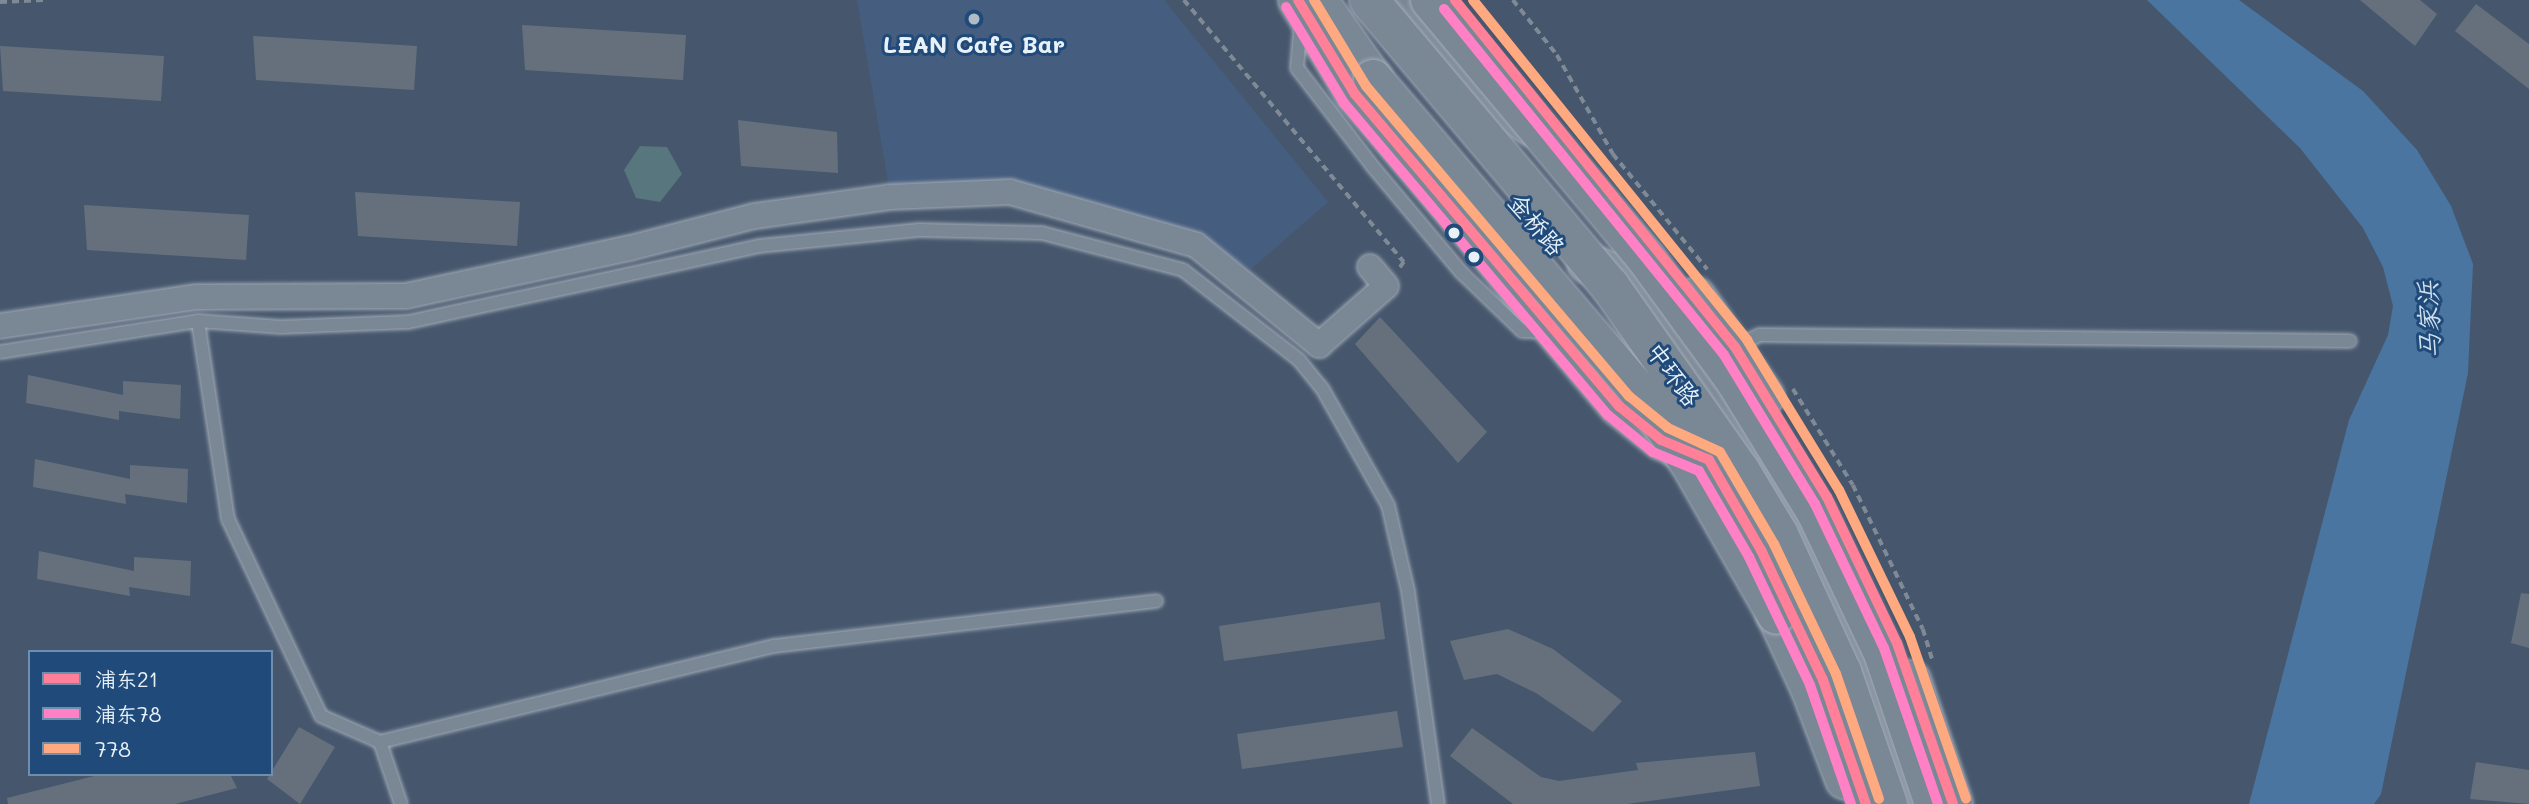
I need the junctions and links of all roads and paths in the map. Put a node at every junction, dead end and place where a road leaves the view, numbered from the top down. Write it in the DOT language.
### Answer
graph roads {
  1 [pos="43,0"];
  2 [pos="1184,0"];
  3 [pos="1348,0"];
  4 [pos="1369,0"];
  5 [pos="1396,0"];
  6 [pos="1430,0"];
  7 [pos="1455,0"];
  8 [pos="0,2"];
  9 [pos="1306,5"];
  10 [pos="1587,161"];
  11 [pos="1560,252"];
  12 [pos="1370,267"];
  13 [pos="1386,286"];
  14 [pos="198,321"];
  15 [pos="0,326"];
  16 [pos="2350,341"];
  17 [pos="1735,347"];
  18 [pos="0,352"];
  19 [pos="1732,457"];
  20 [pos="1156,601"];
  21 [pos="380,742"];
  22 [pos="401,804"];
  23 [pos="1438,804"];
  24 [pos="1853,804"];
  25 [pos="1867,804"];
  26 [pos="1888,804"];
  27 [pos="1934,804"];
  28 [pos="1944,804"];
  29 [pos="1953,804"];
  1 -- 8 [label="path"];
  2 -- 13 [label="path"];
  3 -- 11 [label="main road, 金桥路"];
  4 -- 19 [label="main road, 中环路, bridge"];
  5 -- 10 [label="main road"];
  6 -- 27 [label="main road, 中环路, bridge"];
  7 -- 10 [label="main road"];
  9 -- 19 [label="main road"];
  9 -- 24 [label="main road, bridge"];
  10 -- 17 [label="main road"];
  11 -- 19 [label="main road, 金桥路"];
  11 -- 19 [label="main road"];
  12 -- 13 [label="street"];
  13 -- 15 [label="street"];
  14 -- 18 [label="lane"];
  14 -- 21 [label="lane"];
  14 -- 23 [label="lane"];
  16 -- 17 [label="lane"];
  17 -- 29 [label="main road"];
  19 -- 25 [label="main road, bridge"];
  19 -- 26 [label="main road, 中环路, bridge"];
  19 -- 28 [label="main road"];
  20 -- 21 [label="lane"];
  21 -- 22 [label="lane"];
}
